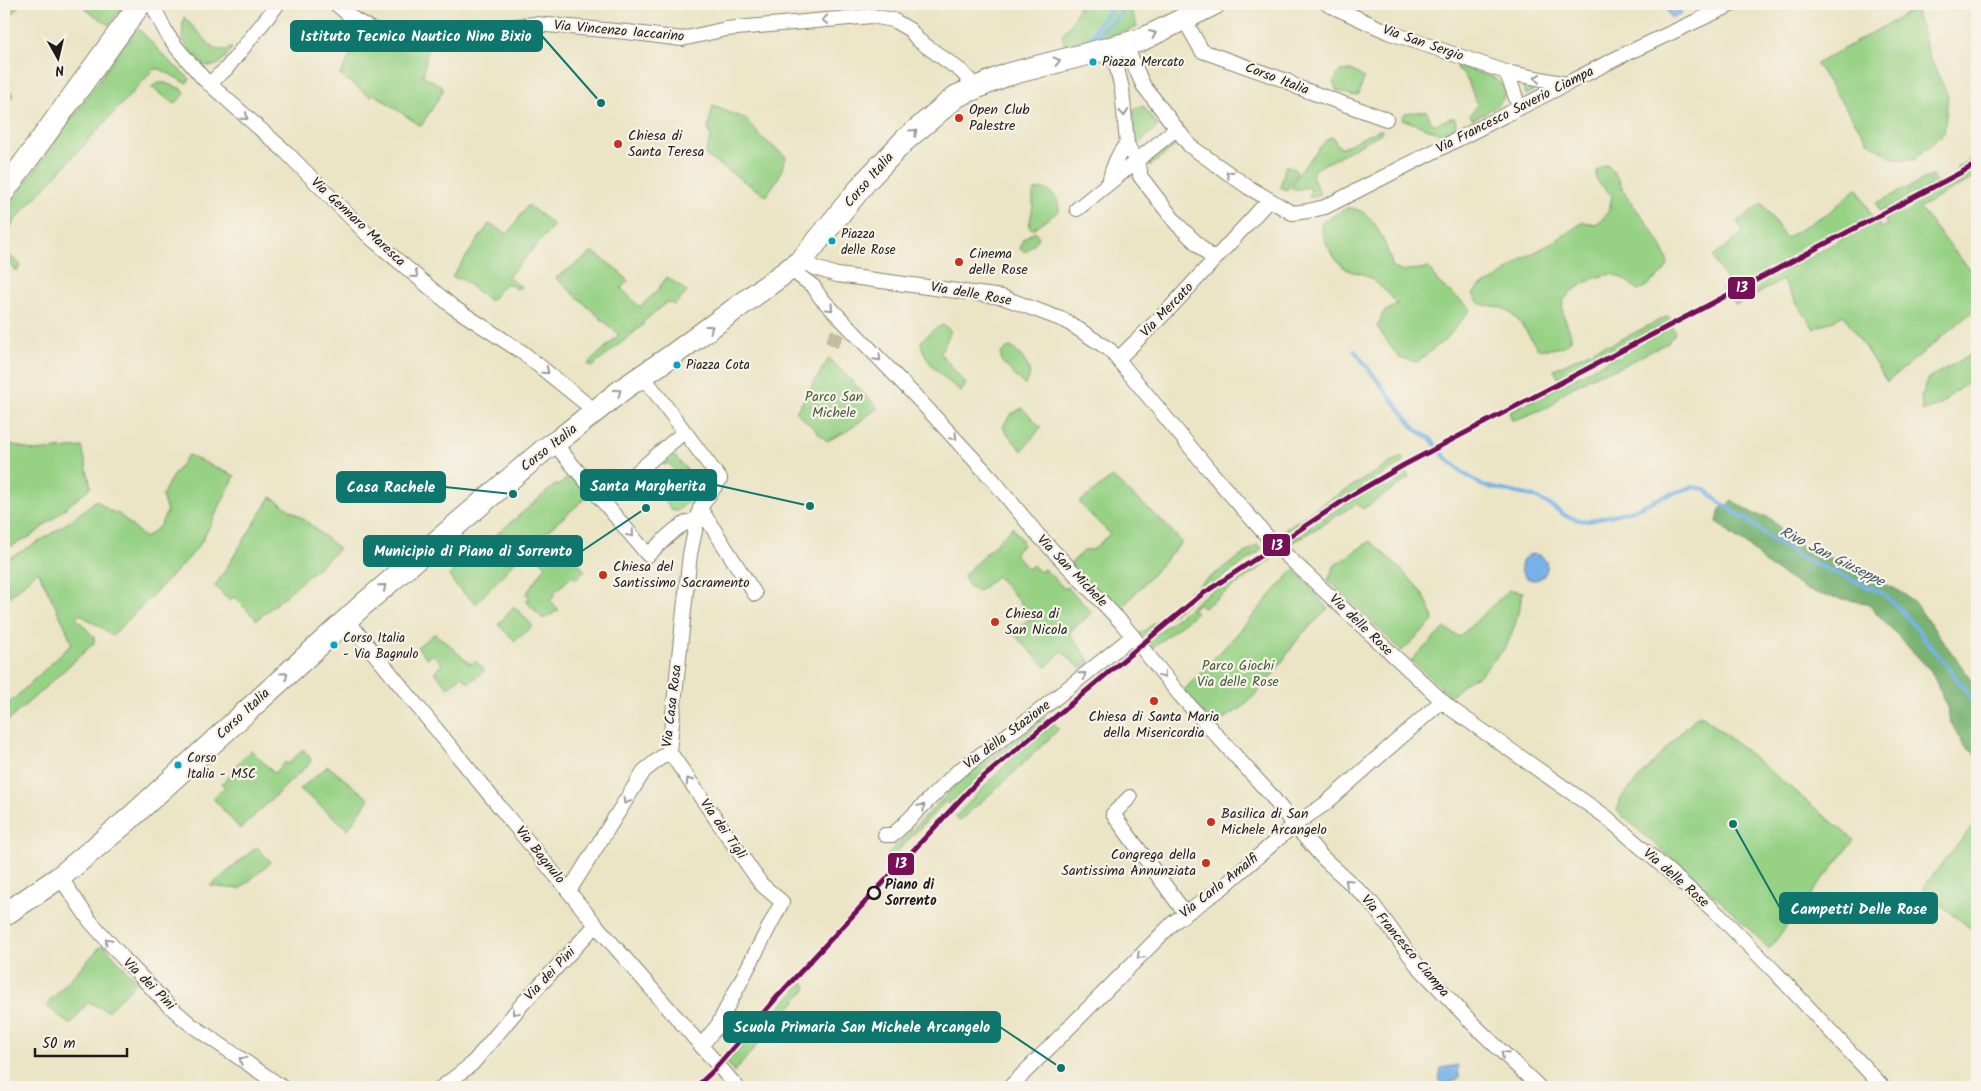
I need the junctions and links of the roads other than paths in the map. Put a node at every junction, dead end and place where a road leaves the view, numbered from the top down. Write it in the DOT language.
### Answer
graph roads {
  1 [pos="278,4"];
  2 [pos="336,4"];
  3 [pos="1214,4"];
  4 [pos="1327,4"];
  5 [pos="1733,4"];
  6 [pos="141,7"];
  7 [pos="1342,7"];
  8 [pos="1184,19"];
  9 [pos="1118,46"];
  10 [pos="1506,72"];
  11 [pos="209,84"];
  12 [pos="1568,84"];
  13 [pos="976,87"];
  14 [pos="1132,87"];
  15 [pos="1519,108"];
  16 [pos="1386,119"];
  17 [pos="1176,129"];
  18 [pos="1127,144"];
  19 [pos="1135,162"];
  20 [pos="1109,183"];
  21 [pos="4,191"];
  22 [pos="1270,200"];
  23 [pos="1077,209"];
  24 [pos="1214,260"];
  25 [pos="796,265"];
  26 [pos="826,272"];
  27 [pos="814,287"];
  28 [pos="1118,359"];
  29 [pos="643,376"];
  30 [pos="595,411"];
  31 [pos="684,432"];
  32 [pos="554,444"];
  33 [pos="603,501"];
  34 [pos="698,514"];
  35 [pos="755,594"];
  36 [pos="347,620"];
  37 [pos="1133,636"];
  38 [pos="1442,701"];
  39 [pos="669,751"];
  40 [pos="1130,797"];
  41 [pos="1294,826"];
  42 [pos="885,835"];
  43 [pos="60,878"];
  44 [pos="569,890"];
  45 [pos="4,914"];
  46 [pos="1180,917"];
  47 [pos="596,925"];
  48 [pos="701,1046"];
  49 [pos="282,1087"];
  50 [pos="442,1087"];
  51 [pos="737,1087"];
  52 [pos="1010,1087"];
  53 [pos="1539,1087"];
  54 [pos="1883,1087"];
  1 -- 11 [label="street"];
  13 -- 2 [label="street, Via Vincenzo Iaccarino, one-way"];
  3 -- 8 [label="main road, Corso Italia"];
  4 -- 7 [label="street, Via San Sergio"];
  5 -- 12 [label="street, Via Francesco Saverio Ciampa"];
  6 -- 11 [label="street, Via Gennaro Maresca"];
  6 -- 21 [label="main road"];
  7 -- 10 [label="street, Via San Sergio"];
  9 -- 8 [label="main road, Corso Italia, one-way"];
  8 -- 16 [label="street, Corso Italia"];
  13 -- 9 [label="main road, Corso Italia, one-way"];
  9 -- 14 [label="street"];
  9 -- 14 [label="street"];
  12 -- 10 [label="street, Via San Sergio, one-way"];
  10 -- 15 [label="street"];
  11 -- 30 [label="street, Via Gennaro Maresca, one-way"];
  12 -- 15 [label="street, Via Francesco Saverio Ciampa"];
  25 -- 13 [label="main road, Corso Italia, one-way"];
  14 -- 17 [label="street"];
  14 -- 18 [label="street, one-way"];
  15 -- 22 [label="street, Via Francesco Saverio Ciampa"];
  17 -- 19 [label="street"];
  22 -- 17 [label="street, one-way"];
  18 -- 19 [label="street"];
  18 -- 20 [label="street"];
  19 -- 20 [label="street"];
  19 -- 24 [label="street"];
  20 -- 23 [label="street"];
  22 -- 24 [label="street, Via Mercato"];
  24 -- 28 [label="street, Via Mercato"];
  25 -- 26 [label="street, Via delle Rose"];
  25 -- 27 [label="street"];
  29 -- 25 [label="main road, Corso Italia, one-way"];
  26 -- 27 [label="street"];
  26 -- 28 [label="street, Via delle Rose"];
  27 -- 37 [label="street, Via San Michele, one-way"];
  28 -- 38 [label="street, Via delle Rose"];
  30 -- 29 [label="main road, Corso Italia, one-way"];
  29 -- 31 [label="street"];
  30 -- 32 [label="main road, Corso Italia"];
  31 -- 33 [label="street"];
  31 -- 34 [label="street"];
  32 -- 33 [label="street"];
  36 -- 32 [label="main road, Corso Italia, one-way"];
  33 -- 34 [label="street, one-way"];
  34 -- 35 [label="street"];
  34 -- 39 [label="street, Via Casa Rosa"];
  43 -- 36 [label="main road, Corso Italia, one-way"];
  36 -- 44 [label="street, Via Bagnulo"];
  37 -- 41 [label="street, Via San Michele, one-way"];
  42 -- 37 [label="street, Via della Stazione, one-way"];
  38 -- 41 [label="street, Via Carlo Amalfi"];
  38 -- 54 [label="street, Via delle Rose"];
  39 -- 44 [label="street, Via Casa Rosa, one-way"];
  48 -- 39 [label="street, Via dei Tigli, one-way"];
  40 -- 46 [label="street"];
  41 -- 46 [label="street, Via Carlo Amalfi"];
  53 -- 41 [label="street, Via Francesco Ciampa, one-way"];
  43 -- 45 [label="main road, Corso Italia"];
  49 -- 43 [label="street, Via dei Pini, one-way"];
  44 -- 47 [label="street, Via Bagnulo"];
  46 -- 52 [label="street, Via Carlo Amalfi, one-way"];
  47 -- 48 [label="street, Via Bagnulo"];
  47 -- 50 [label="street, Via dei Pini, one-way"];
  48 -- 51 [label="street, Via Bagnulo"];
}
